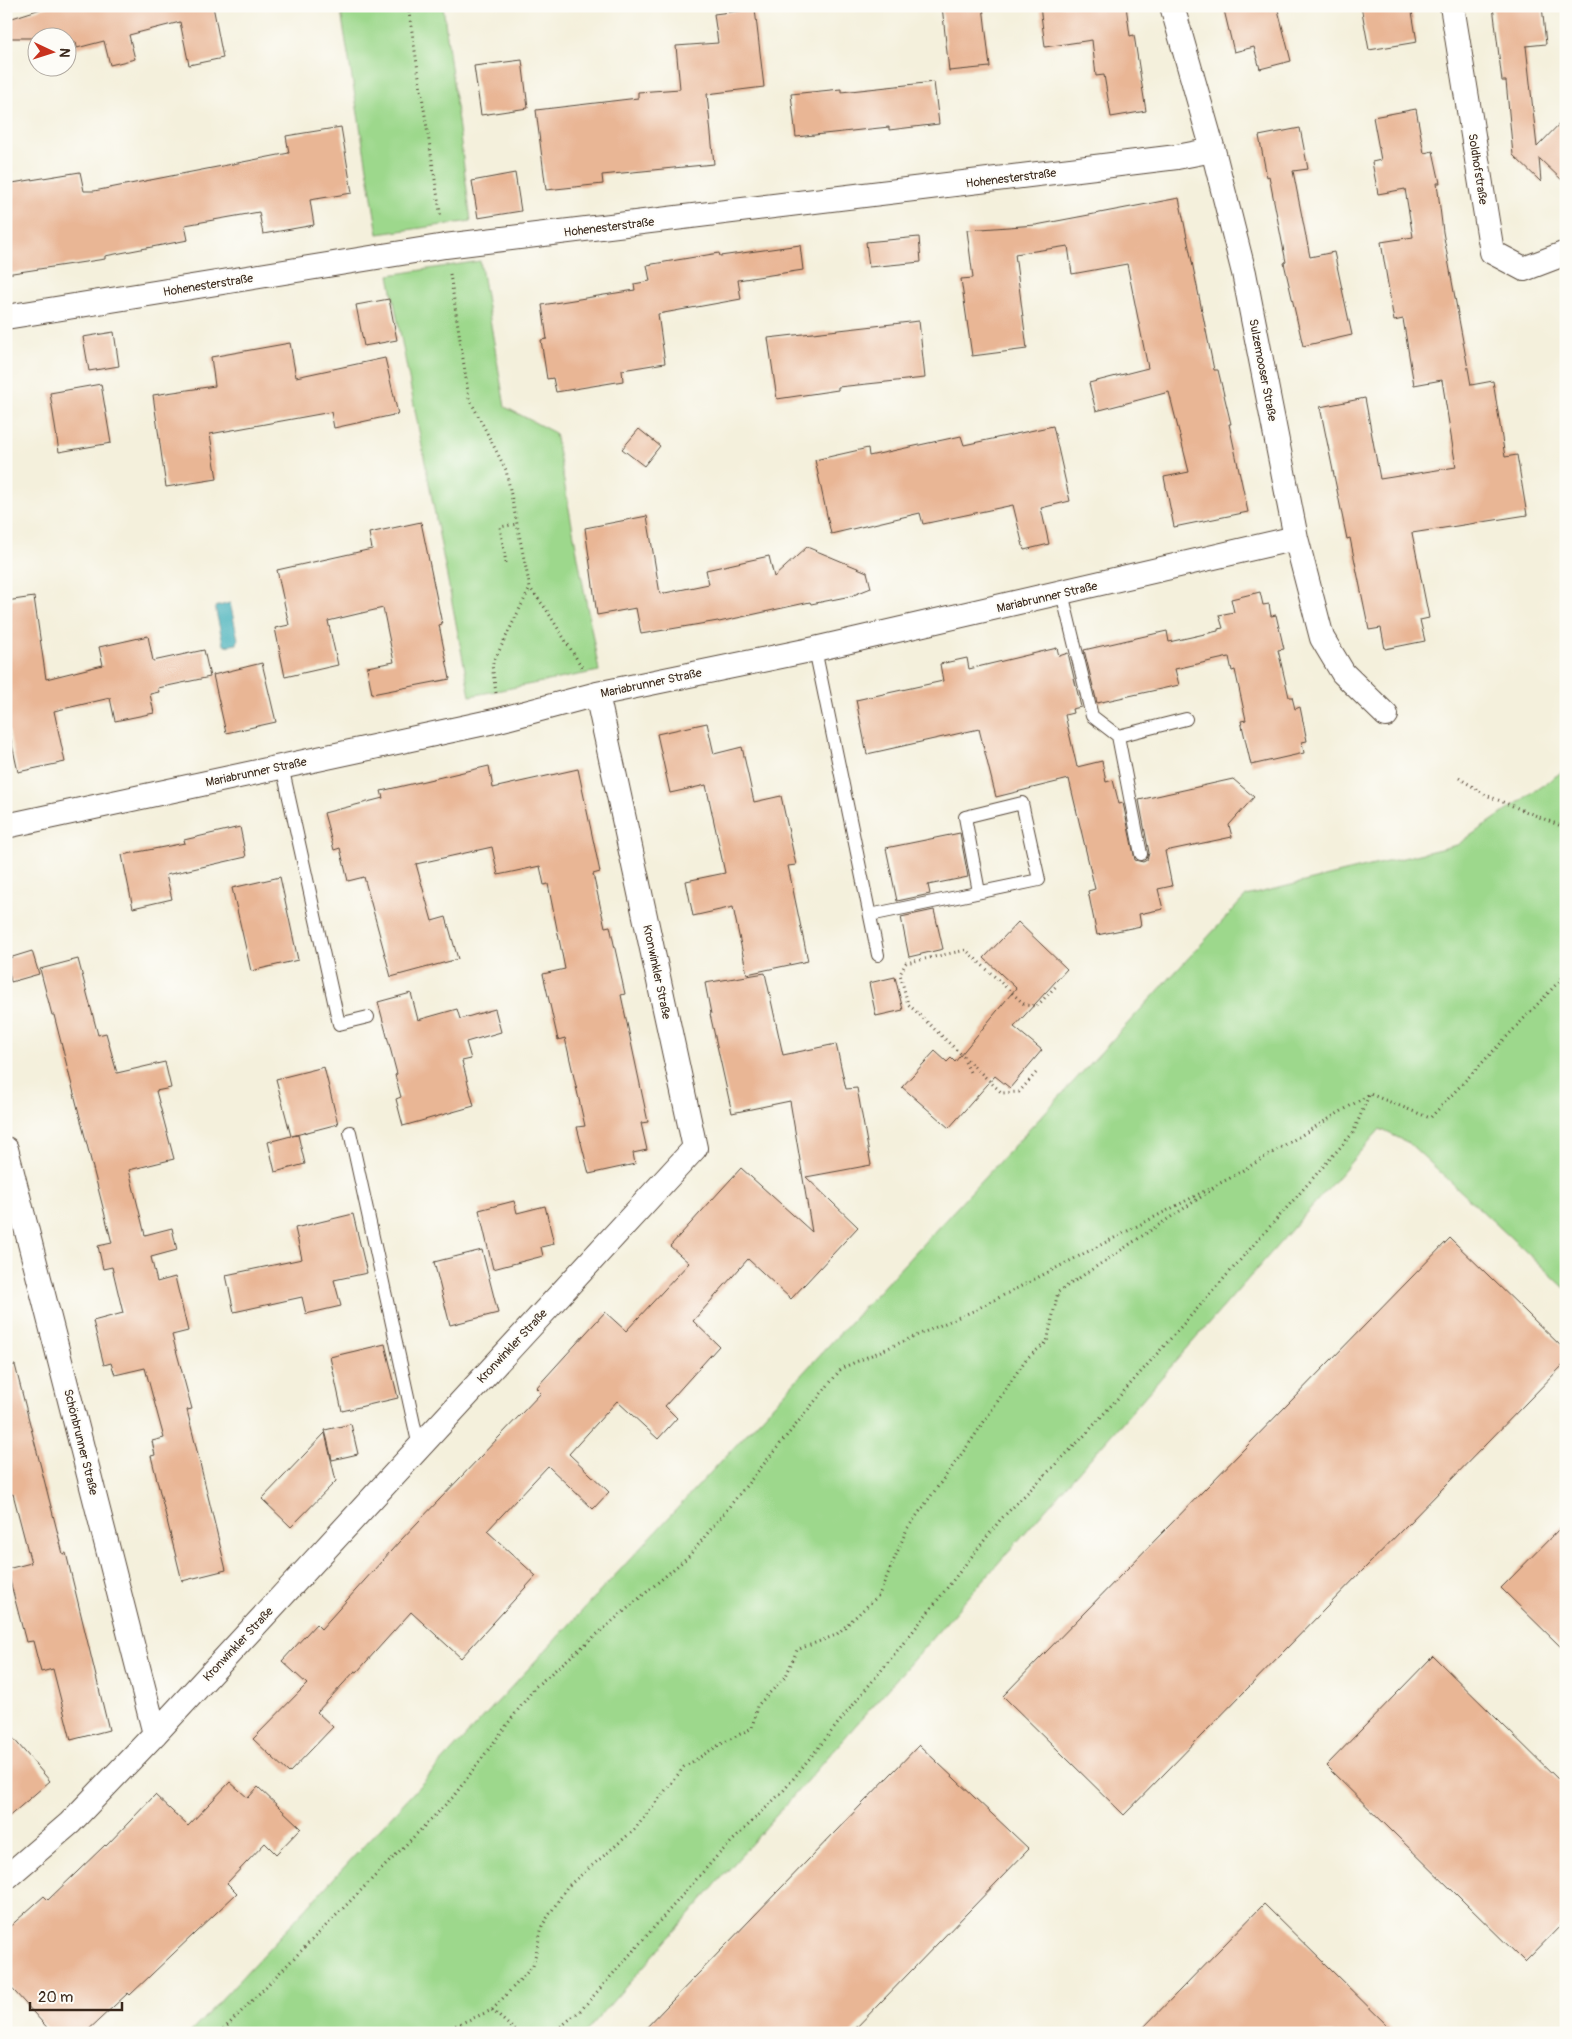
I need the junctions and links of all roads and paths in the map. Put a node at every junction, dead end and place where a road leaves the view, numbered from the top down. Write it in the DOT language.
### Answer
graph roads {
  1 [pos="408,6"];
  2 [pos="1172,6"];
  3 [pos="1452,6"];
  4 [pos="1213,150"];
  5 [pos="445,246"];
  6 [pos="1566,253"];
  7 [pos="6,318"];
  8 [pos="517,524"];
  9 [pos="1296,538"];
  10 [pos="506,563"];
  11 [pos="530,588"];
  12 [pos="1062,594"];
  13 [pos="815,649"];
  14 [pos="597,694"];
  15 [pos="1386,715"];
  16 [pos="1186,719"];
  17 [pos="499,720"];
  18 [pos="1118,736"];
  19 [pos="282,766"];
  20 [pos="1459,778"];
  21 [pos="6,826"];
  22 [pos="1566,828"];
  23 [pos="1141,854"];
  24 [pos="979,892"];
  25 [pos="870,915"];
  26 [pos="878,955"];
  27 [pos="1566,974"];
  28 [pos="1057,986"];
  29 [pos="368,1017"];
  30 [pos="964,1059"];
  31 [pos="1036,1073"];
  32 [pos="971,1074"];
  33 [pos="1370,1094"];
  34 [pos="350,1132"];
  35 [pos="6,1149"];
  36 [pos="1230,1178"];
  37 [pos="419,1447"];
  38 [pos="155,1734"];
  39 [pos="6,1878"];
  40 [pos="492,2010"];
  41 [pos="220,2033"];
  42 [pos="443,2033"];
  43 [pos="518,2033"];
  44 [pos="553,2033"];
  1 -- 5 [label="path"];
  2 -- 4 [label="street, Sulzemooser Straße"];
  3 -- 6 [label="street, Soldhofstraße"];
  4 -- 5 [label="street, Hohenesterstraße"];
  4 -- 9 [label="street, Sulzemooser Straße"];
  5 -- 7 [label="street, Hohenesterstraße"];
  5 -- 8 [label="path"];
  8 -- 10 [label="path"];
  8 -- 11 [label="path"];
  9 -- 12 [label="street, Mariabrunner Straße"];
  9 -- 15 [label="street, Sulzemooser Straße"];
  11 -- 14 [label="path"];
  11 -- 17 [label="path"];
  12 -- 13 [label="street, Mariabrunner Straße"];
  12 -- 18 [label="lane"];
  13 -- 14 [label="street, Mariabrunner Straße"];
  13 -- 25 [label="lane"];
  14 -- 17 [label="street, Mariabrunner Straße"];
  14 -- 37 [label="street, Kronwinkler Straße"];
  16 -- 18 [label="lane"];
  17 -- 19 [label="street, Mariabrunner Straße"];
  18 -- 23 [label="lane"];
  19 -- 21 [label="street, Mariabrunner Straße"];
  19 -- 29 [label="lane"];
  20 -- 22 [label="path"];
  24 -- 24 [label="lane"];
  24 -- 25 [label="lane"];
  25 -- 26 [label="lane"];
  27 -- 33 [label="path"];
  28 -- 30 [label="path"];
  30 -- 31 [label="path"];
  30 -- 32 [label="path"];
  33 -- 36 [label="path"];
  33 -- 44 [label="path"];
  34 -- 37 [label="lane"];
  35 -- 38 [label="street, Schönbrunner Straße"];
  36 -- 40 [label="path"];
  36 -- 41 [label="path"];
  37 -- 38 [label="street, Kronwinkler Straße"];
  38 -- 39 [label="street, Kronwinkler Straße"];
  40 -- 42 [label="path"];
  40 -- 43 [label="path"];
}
